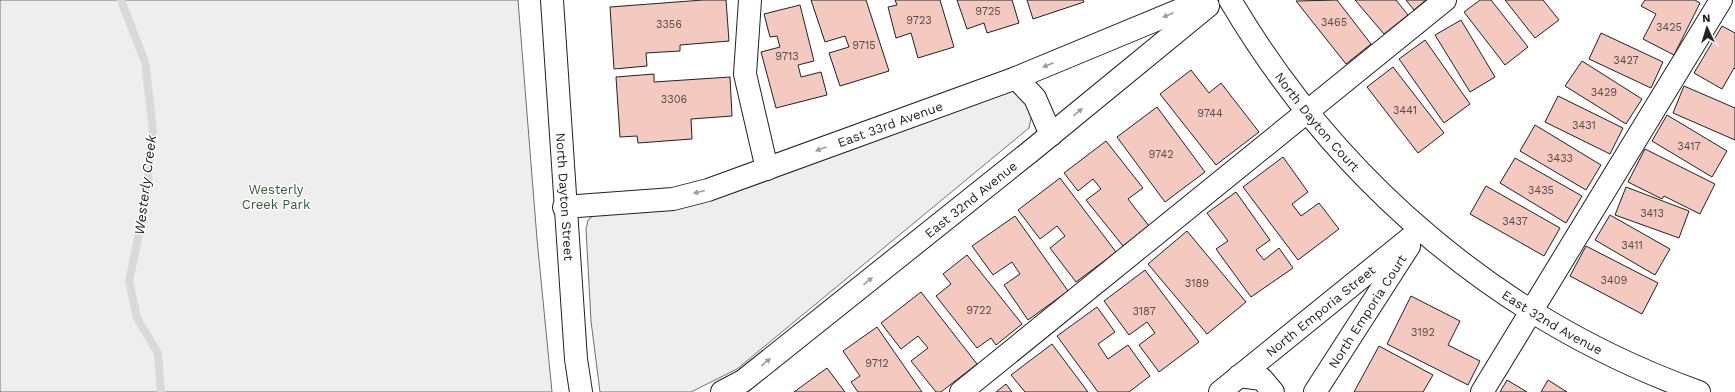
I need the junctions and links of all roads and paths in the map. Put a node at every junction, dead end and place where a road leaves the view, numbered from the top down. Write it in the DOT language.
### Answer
graph roads {
  1 [pos="552,0"];
  2 [pos="750,0"];
  3 [pos="1204,0"];
  4 [pos="1215,0"];
  5 [pos="1230,0"];
  6 [pos="1445,0"];
  7 [pos="1721,0"];
  8 [pos="1135,29"];
  9 [pos="1127,72"];
  10 [pos="1016,78"];
  11 [pos="1307,112"];
  12 [pos="1051,135"];
  13 [pos="767,169"];
  14 [pos="564,207"];
  15 [pos="1420,230"];
  16 [pos="1377,296"];
  17 [pos="1334,300"];
  18 [pos="1531,312"];
  19 [pos="1239,376"];
  20 [pos="746,386"];
  21 [pos="1671,389"];
  22 [pos="580,392"];
  23 [pos="722,392"];
  24 [pos="961,392"];
  25 [pos="1220,392"];
  26 [pos="1274,392"];
  27 [pos="1315,392"];
  28 [pos="1482,392"];
  29 [pos="1699,392"];
  1 -- 14 [label="street, North Dayton Street"];
  2 -- 13 [label="street"];
  3 -- 8 [label="street, East 33rd Avenue, one-way"];
  4 -- 9 [label="street, East 32nd Avenue"];
  5 -- 11 [label="street, North Dayton Court"];
  6 -- 11 [label="street"];
  7 -- 18 [label="street"];
  8 -- 9 [label="street"];
  8 -- 10 [label="street, East 33rd Avenue, one-way"];
  12 -- 9 [label="street, East 32nd Avenue, one-way"];
  10 -- 12 [label="street"];
  10 -- 13 [label="street, East 33rd Avenue, one-way"];
  11 -- 15 [label="street, North Dayton Court"];
  11 -- 24 [label="street"];
  20 -- 12 [label="street, East 32nd Avenue, one-way"];
  13 -- 14 [label="street, East 33rd Avenue, one-way"];
  14 -- 22 [label="street, North Dayton Street"];
  15 -- 16 [label="street, North Emporia Court"];
  15 -- 17 [label="street, North Emporia Street"];
  15 -- 18 [label="street, East 32nd Avenue"];
  16 -- 17 [label="street"];
  16 -- 27 [label="street, North Emporia Court"];
  17 -- 19 [label="street, North Emporia Street"];
  18 -- 21 [label="street, East 32nd Avenue"];
  18 -- 28 [label="street"];
  19 -- 25 [label="street, North Emporia Street"];
  19 -- 26 [label="street"];
  20 -- 23 [label="street, East 32nd Avenue"];
  21 -- 29 [label="street, East 32nd Avenue"];
}
